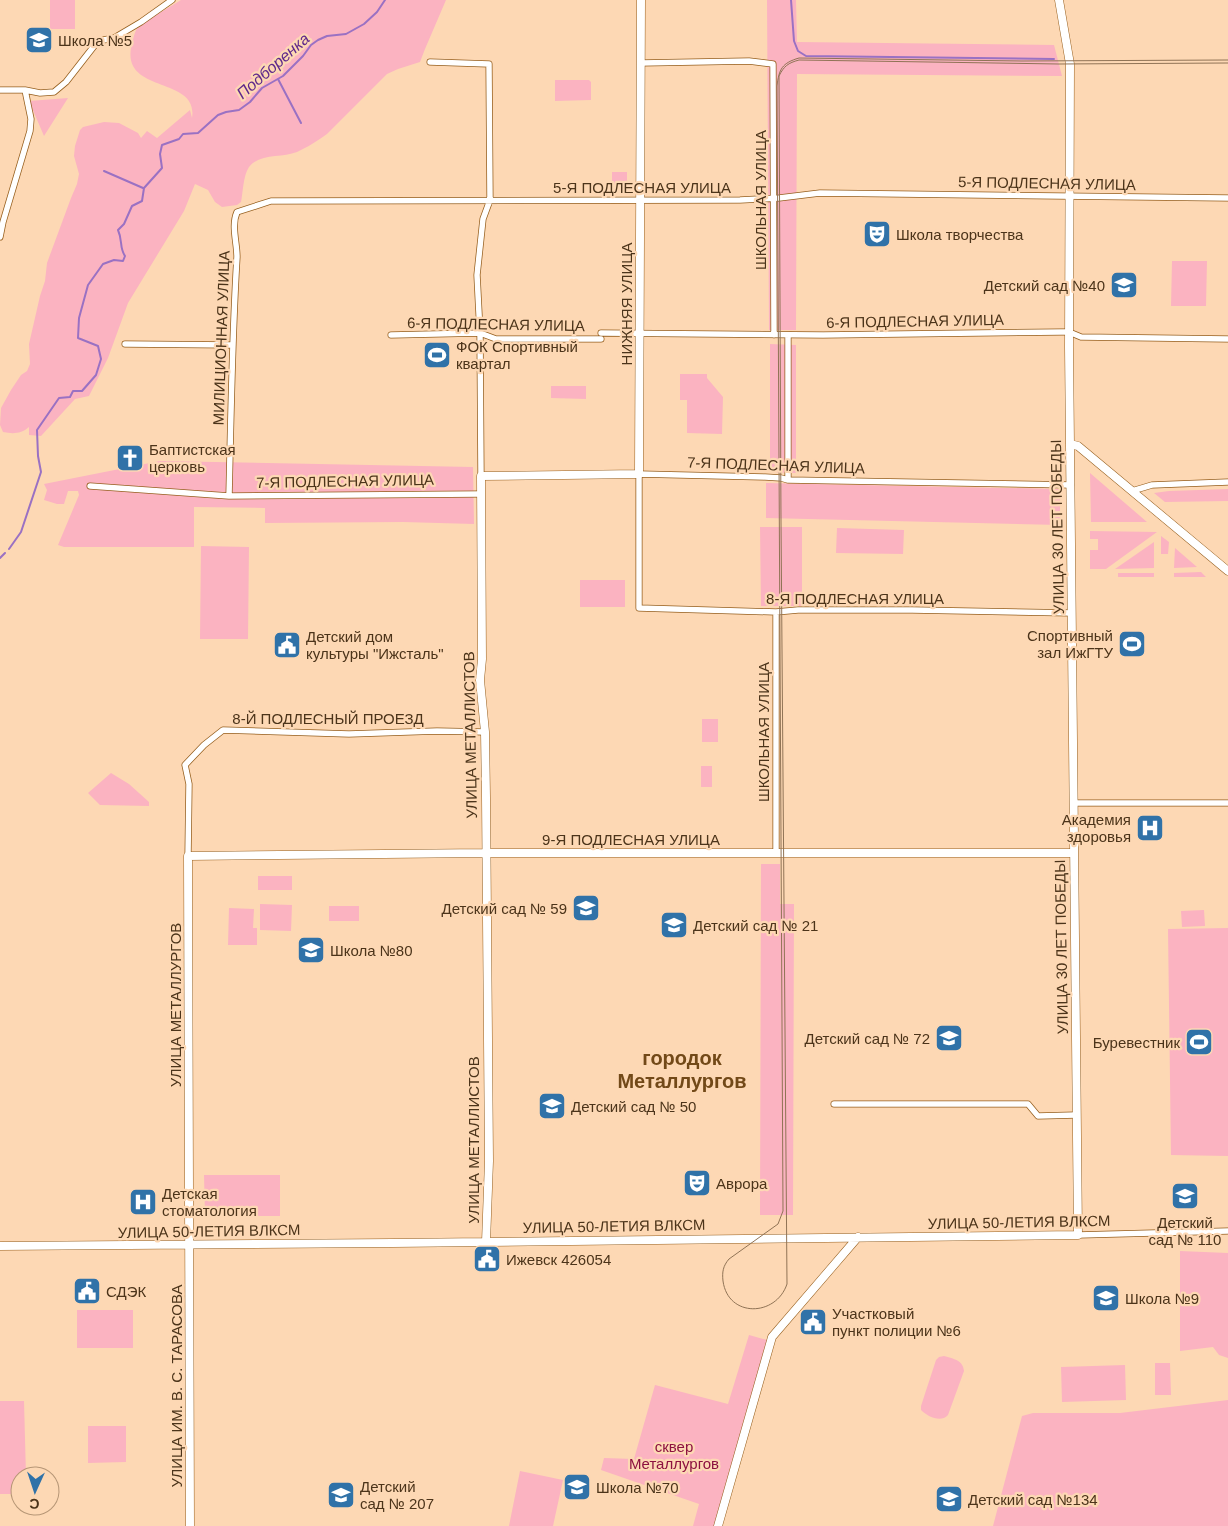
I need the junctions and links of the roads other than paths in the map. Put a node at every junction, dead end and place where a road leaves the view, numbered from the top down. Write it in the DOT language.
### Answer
graph roads {
  1 [pos="172,0"];
  2 [pos="642,0"];
  3 [pos="1059,0"];
  4 [pos="430,62"];
  5 [pos="641,63"];
  6 [pos="0,90"];
  7 [pos="25,90"];
  8 [pos="1070,196"];
  9 [pos="774,198"];
  10 [pos="1228,198"];
  11 [pos="490,200"];
  12 [pos="641,200"];
  13 [pos="237,212"];
  14 [pos="0,237"];
  15 [pos="1070,332"];
  16 [pos="480,333"];
  17 [pos="391,334"];
  18 [pos="640,334"];
  19 [pos="774,335"];
  20 [pos="788,335"];
  21 [pos="1228,339"];
  22 [pos="125,344"];
  23 [pos="232,345"];
  24 [pos="1070,444"];
  25 [pos="639,474"];
  26 [pos="481,476"];
  27 [pos="788,480"];
  28 [pos="1228,482"];
  29 [pos="1070,485"];
  30 [pos="90,486"];
  31 [pos="1132,491"];
  32 [pos="481,494"];
  33 [pos="229,496"];
  34 [pos="1228,571"];
  35 [pos="639,608"];
  36 [pos="776,612"];
  37 [pos="1072,613"];
  38 [pos="485,732"];
  39 [pos="185,765"];
  40 [pos="1074,803"];
  41 [pos="1228,804"];
  42 [pos="486,853"];
  43 [pos="776,853"];
  44 [pos="1074,853"];
  45 [pos="188,856"];
  46 [pos="834,1104"];
  47 [pos="1076,1115"];
  48 [pos="1228,1231"];
  49 [pos="1078,1235"];
  50 [pos="858,1237"];
  51 [pos="486,1242"];
  52 [pos="189,1245"];
  53 [pos="0,1246"];
  54 [pos="190,1526"];
  55 [pos="718,1526"];
  1 -- 7 [label="street"];
  2 -- 5 [label="main road, НИЖНЯЯ УЛИЦА"];
  3 -- 8 [label="main road, УЛИЦА 30 ЛЕТ ПОБЕДЫ"];
  4 -- 11 [label="street, УЛИЦА МЕТАЛЛИСТОВ"];
  5 -- 9 [label="street, ШКОЛЬНАЯ УЛИЦА"];
  5 -- 12 [label="main road, НИЖНЯЯ УЛИЦА"];
  6 -- 7 [label="street"];
  7 -- 14 [label="street"];
  8 -- 9 [label="street, 5-Я ПОДЛЕСНАЯ УЛИЦА"];
  8 -- 10 [label="street, 5-Я ПОДЛЕСНАЯ УЛИЦА"];
  8 -- 15 [label="main road, УЛИЦА 30 ЛЕТ ПОБЕДЫ"];
  9 -- 12 [label="street, 5-Я ПОДЛЕСНАЯ УЛИЦА"];
  9 -- 19 [label="street, ШКОЛЬНАЯ УЛИЦА"];
  11 -- 12 [label="street, 5-Я ПОДЛЕСНАЯ УЛИЦА"];
  11 -- 13 [label="street, 5-Я ПОДЛЕСНАЯ УЛИЦА"];
  11 -- 16 [label="street, УЛИЦА МЕТАЛЛИСТОВ"];
  12 -- 18 [label="main road, НИЖНЯЯ УЛИЦА"];
  13 -- 23 [label="street, МИЛИЦИОННАЯ УЛИЦА"];
  15 -- 20 [label="street, 6-Я ПОДЛЕСНАЯ УЛИЦА"];
  15 -- 21 [label="street, 6-Я ПОДЛЕСНАЯ УЛИЦА"];
  15 -- 24 [label="main road, УЛИЦА 30 ЛЕТ ПОБЕДЫ"];
  16 -- 17 [label="street, 6-Я ПОДЛЕСНАЯ УЛИЦА"];
  16 -- 18 [label="street, 6-Я ПОДЛЕСНАЯ УЛИЦА"];
  16 -- 26 [label="street, УЛИЦА МЕТАЛЛИСТОВ"];
  18 -- 19 [label="street, 6-Я ПОДЛЕСНАЯ УЛИЦА"];
  18 -- 25 [label="main road, НИЖНЯЯ УЛИЦА"];
  19 -- 20 [label="street, 6-Я ПОДЛЕСНАЯ УЛИЦА"];
  20 -- 27 [label="street"];
  22 -- 23 [label="street"];
  23 -- 33 [label="street, МИЛИЦИОННАЯ УЛИЦА"];
  24 -- 29 [label="main road, УЛИЦА 30 ЛЕТ ПОБЕДЫ"];
  24 -- 31 [label="main road"];
  25 -- 26 [label="main road, 7-Я ПОДЛЕСНАЯ УЛИЦА"];
  25 -- 27 [label="street, 7-Я ПОДЛЕСНАЯ УЛИЦА"];
  25 -- 35 [label="street, НИЖНЯЯ УЛИЦА"];
  26 -- 32 [label="main road, УЛИЦА МЕТАЛЛИСТОВ"];
  27 -- 29 [label="street, 7-Я ПОДЛЕСНАЯ УЛИЦА"];
  28 -- 31 [label="street"];
  29 -- 37 [label="main road, УЛИЦА 30 ЛЕТ ПОБЕДЫ"];
  30 -- 33 [label="street, 7-Я ПОДЛЕСНАЯ УЛИЦА"];
  31 -- 34 [label="main road"];
  32 -- 33 [label="street, 7-Я ПОДЛЕСНАЯ УЛИЦА"];
  32 -- 38 [label="main road, УЛИЦА МЕТАЛЛИСТОВ"];
  35 -- 36 [label="street, 8-Я ПОДЛЕСНАЯ УЛИЦА"];
  36 -- 37 [label="street, 8-Я ПОДЛЕСНАЯ УЛИЦА"];
  36 -- 43 [label="street, ШКОЛЬНАЯ УЛИЦА"];
  37 -- 40 [label="main road, УЛИЦА 30 ЛЕТ ПОБЕДЫ"];
  38 -- 39 [label="street, 8-Й ПОДЛЕСНЫЙ ПРОЕЗД"];
  38 -- 42 [label="main road, УЛИЦА МЕТАЛЛИСТОВ"];
  39 -- 45 [label="street, УЛИЦА МЕТАЛЛУРГОВ"];
  40 -- 41 [label="street"];
  40 -- 44 [label="main road, УЛИЦА 30 ЛЕТ ПОБЕДЫ"];
  42 -- 43 [label="main road, 9-Я ПОДЛЕСНАЯ УЛИЦА"];
  42 -- 45 [label="main road, 9-Я ПОДЛЕСНАЯ УЛИЦА"];
  42 -- 51 [label="main road, УЛИЦА МЕТАЛЛИСТОВ"];
  43 -- 44 [label="main road, 9-Я ПОДЛЕСНАЯ УЛИЦА"];
  44 -- 47 [label="main road, УЛИЦА 30 ЛЕТ ПОБЕДЫ"];
  45 -- 52 [label="main road, УЛИЦА МЕТАЛЛУРГОВ"];
  46 -- 47 [label="street"];
  47 -- 49 [label="main road, УЛИЦА 30 ЛЕТ ПОБЕДЫ"];
  48 -- 49 [label="street, УЛИЦА 50-ЛЕТИЯ ВЛКСМ"];
  49 -- 50 [label="main road, УЛИЦА 50-ЛЕТИЯ ВЛКСМ"];
  50 -- 51 [label="main road, УЛИЦА 50-ЛЕТИЯ ВЛКСМ"];
  50 -- 55 [label="main road"];
  51 -- 52 [label="main road, УЛИЦА 50-ЛЕТИЯ ВЛКСМ"];
  52 -- 53 [label="main road, УЛИЦА 50-ЛЕТИЯ ВЛКСМ"];
  52 -- 54 [label="main road, УЛИЦА ИМ. В. С. ТАРАСОВА"];
}
